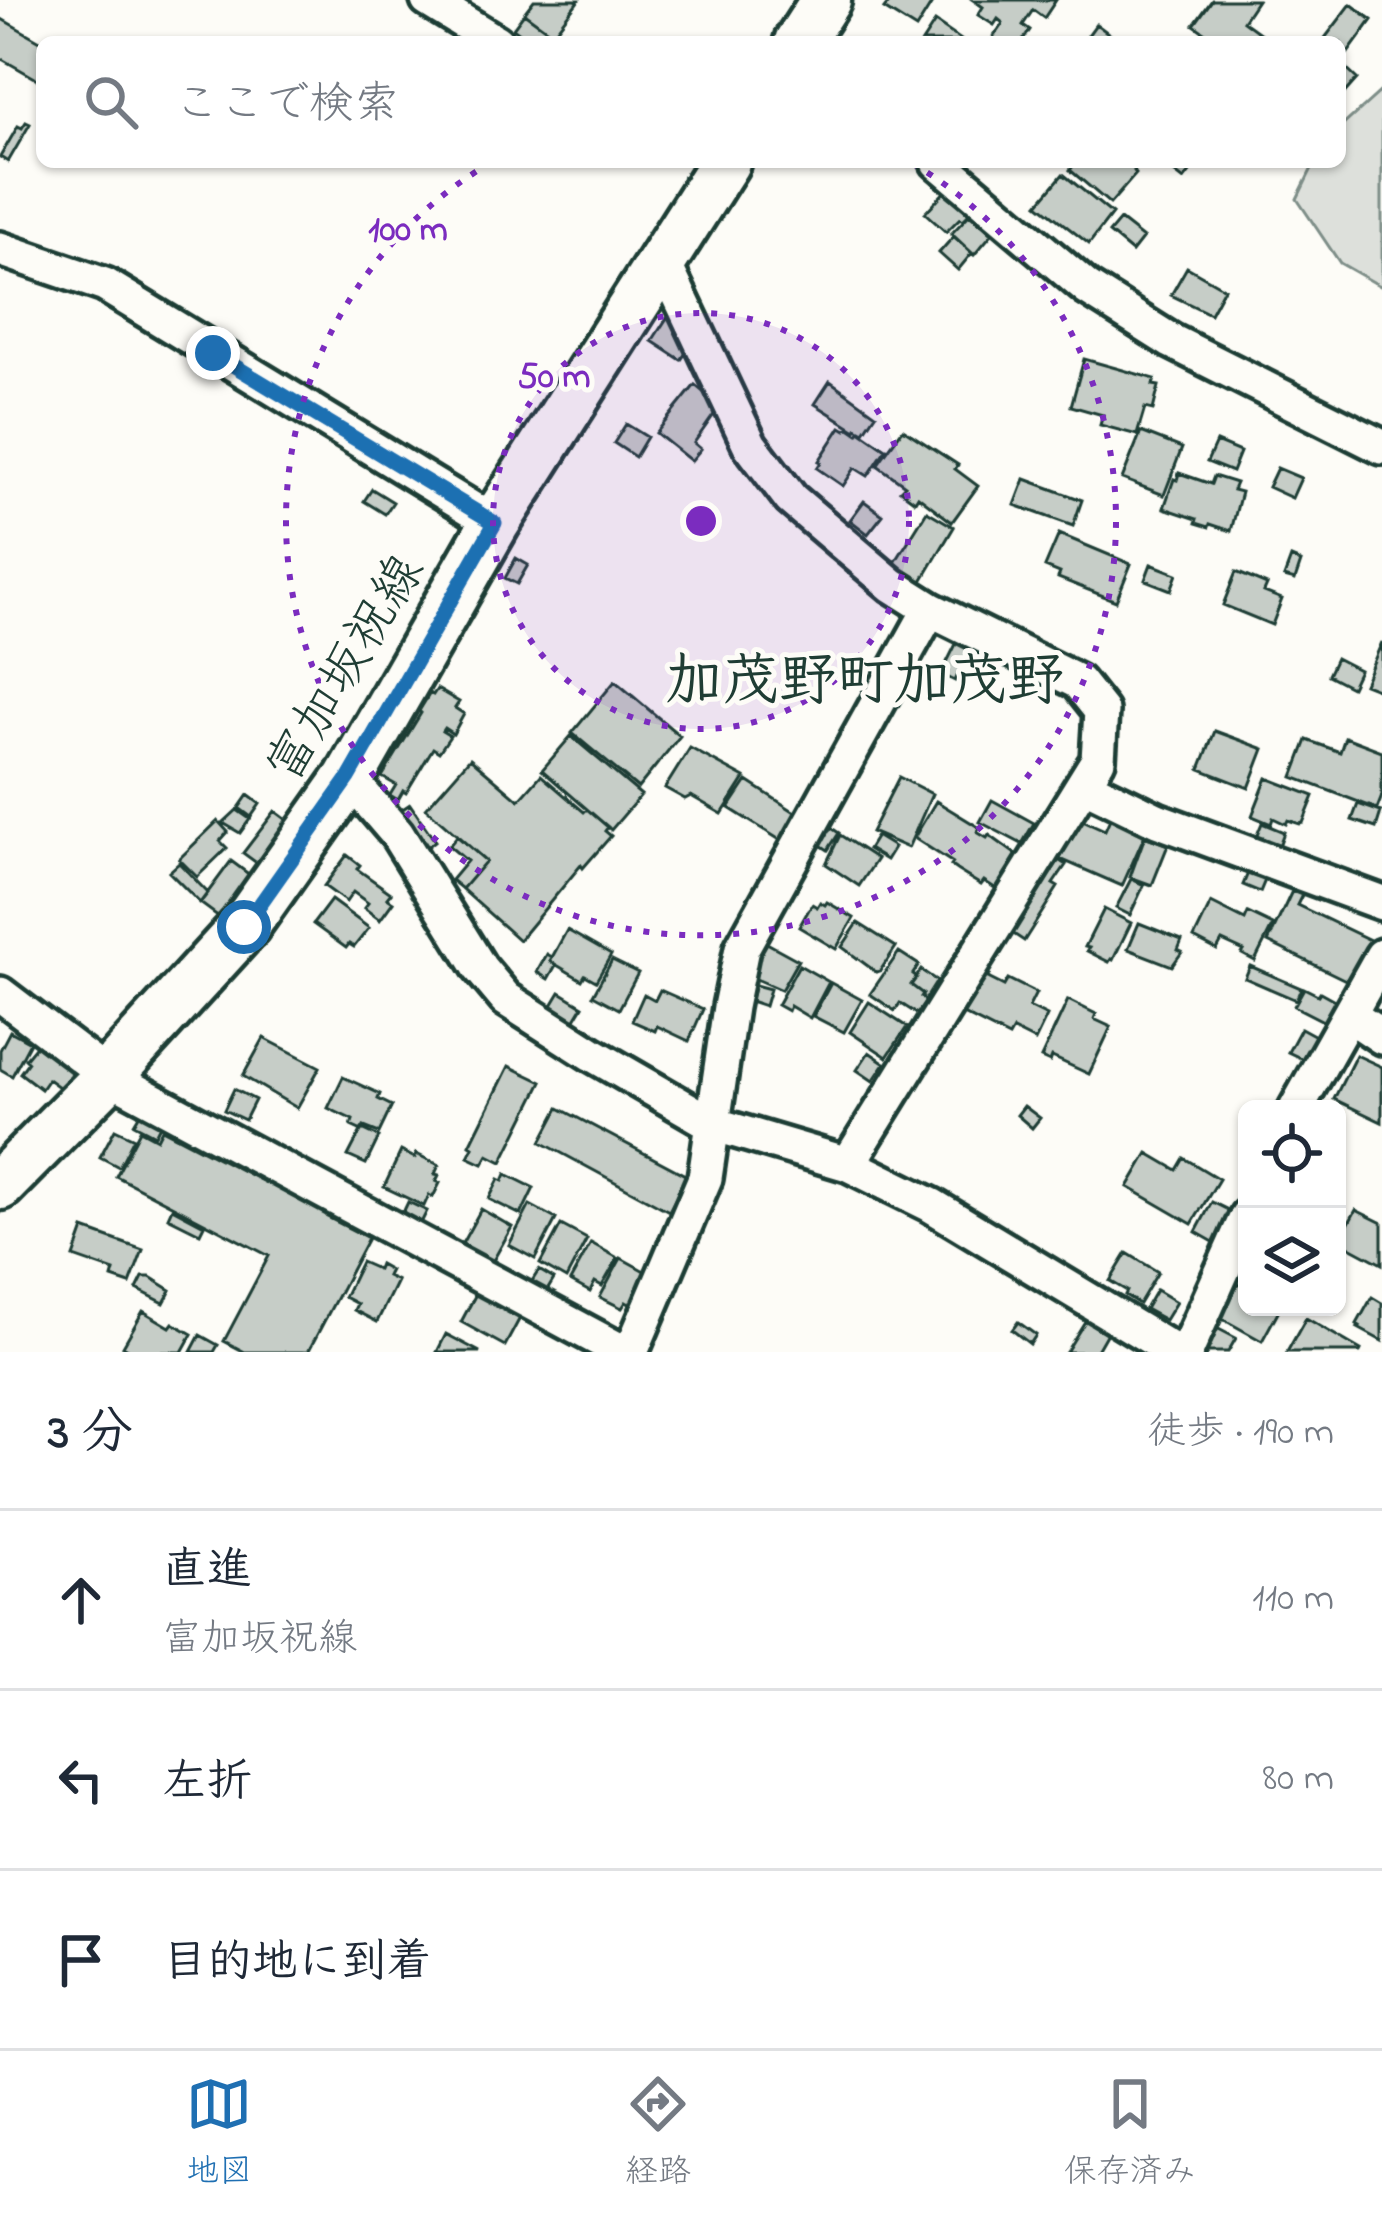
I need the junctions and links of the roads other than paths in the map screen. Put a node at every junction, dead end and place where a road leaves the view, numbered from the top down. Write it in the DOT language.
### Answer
graph roads {
  1 [pos="428,0"];
  2 [pos="826,0"];
  3 [pos="486,36"];
  4 [pos="803,36"];
  5 [pos="710,168"];
  6 [pos="945,168"];
  7 [pos="0,249"];
  8 [pos="662,259"];
  9 [pos="1382,447"];
  10 [pos="495,523"];
  11 [pos="930,609"];
  12 [pos="349,778"];
  13 [pos="1083,784"];
  14 [pos="1382,903"];
  15 [pos="1382,956"];
  16 [pos="0,994"];
  17 [pos="1351,1016"];
  18 [pos="1382,1037"];
  19 [pos="108,1076"];
  20 [pos="1301,1100"];
  21 [pos="713,1124"];
  22 [pos="848,1165"];
  23 [pos="0,1185"];
  24 [pos="1238,1236"];
  25 [pos="627,1352"];
  26 [pos="1175,1352"];
  27 [pos="1186,1352"];
  1 -- 3 [label="street"];
  2 -- 4 [label="main road"];
  5 -- 8 [label="main road, 富加坂祝線"];
  6 -- 9 [label="street"];
  7 -- 10 [label="street"];
  8 -- 10 [label="main road, 富加坂祝線"];
  8 -- 11 [label="street"];
  10 -- 12 [label="main road, 富加坂祝線"];
  11 -- 13 [label="street"];
  11 -- 21 [label="street"];
  12 -- 19 [label="main road, 富加坂祝線"];
  12 -- 21 [label="street"];
  13 -- 14 [label="street"];
  13 -- 22 [label="street"];
  15 -- 17 [label="street"];
  16 -- 19 [label="street"];
  17 -- 18 [label="street"];
  17 -- 20 [label="street"];
  19 -- 23 [label="main road, 富加坂祝線"];
  19 -- 25 [label="street"];
  21 -- 22 [label="street"];
  21 -- 25 [label="street"];
  22 -- 26 [label="street"];
  24 -- 27 [label="street"];
}
